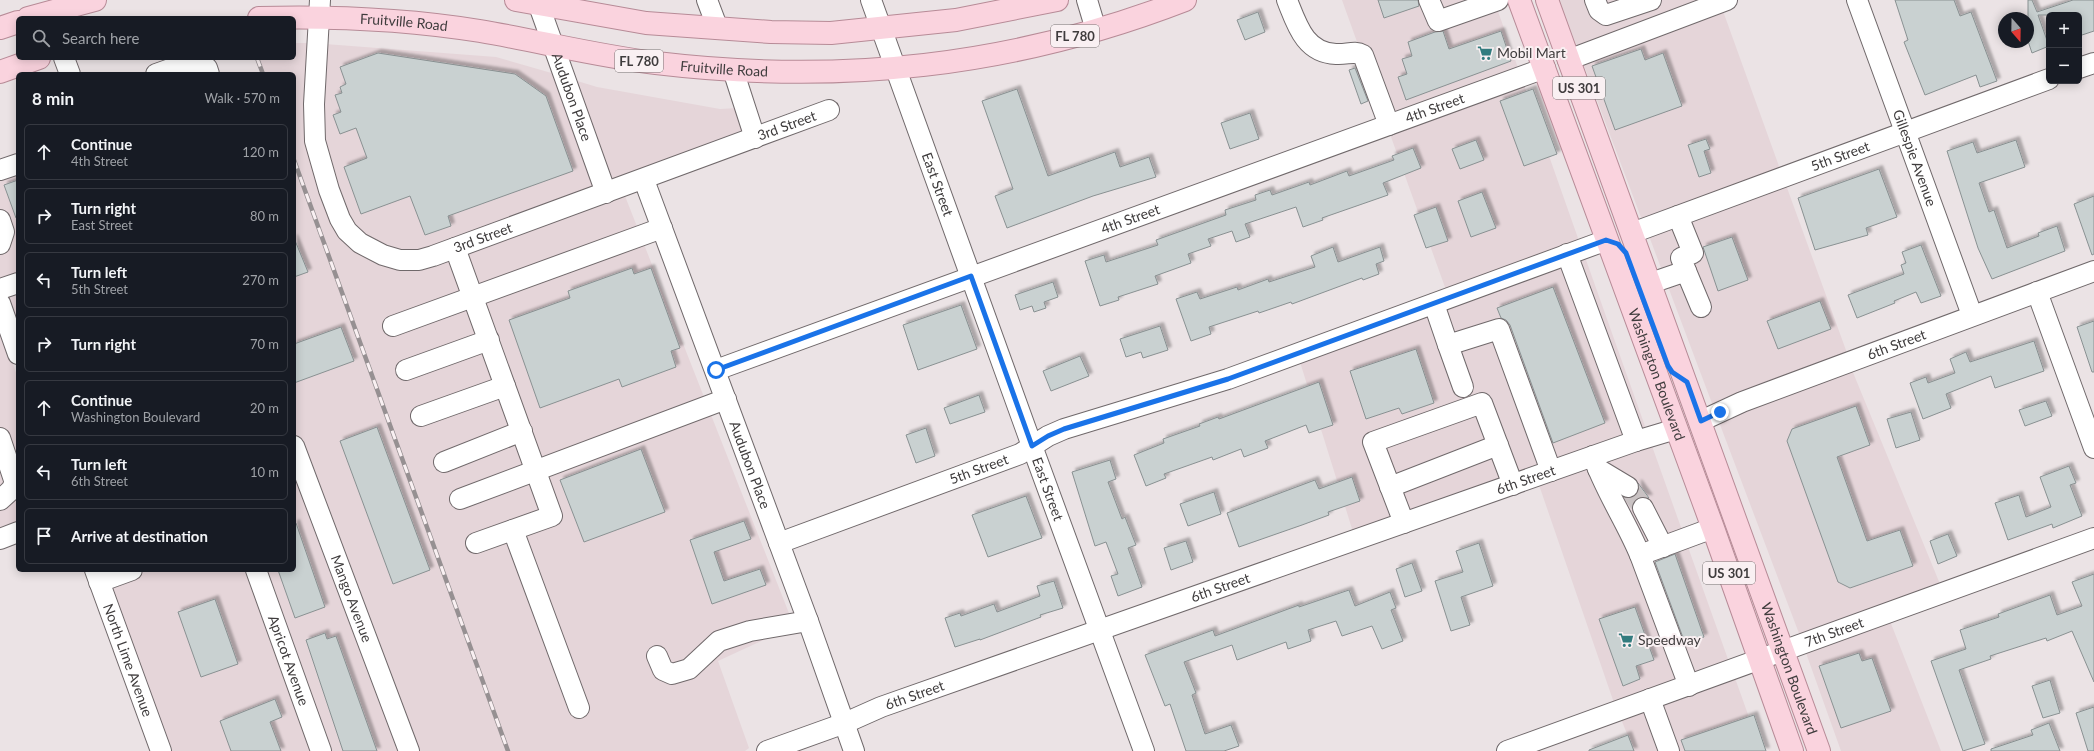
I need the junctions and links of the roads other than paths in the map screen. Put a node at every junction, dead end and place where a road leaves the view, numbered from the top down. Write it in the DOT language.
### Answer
graph roads {
  1 [pos="95,0"];
  2 [pos="516,0"];
  3 [pos="707,0"];
  4 [pos="871,0"];
  5 [pos="1057,0"];
  6 [pos="1087,0"];
  7 [pos="1185,0"];
  8 [pos="1287,0"];
  9 [pos="1429,0"];
  10 [pos="1519,0"];
  11 [pos="1547,0"];
  12 [pos="1651,0"];
  13 [pos="1727,0"];
  14 [pos="1857,0"];
  15 [pos="1600,1"];
  16 [pos="538,2"];
  17 [pos="1487,2"];
  18 [pos="319,8"];
  19 [pos="35,16"];
  20 [pos="271,16"];
  21 [pos="16,23"];
  22 [pos="0,28"];
  23 [pos="882,28"];
  24 [pos="718,29"];
  25 [pos="1096,30"];
  26 [pos="552,44"];
  27 [pos="33,60"];
  28 [pos="65,60"];
  29 [pos="1568,60"];
  30 [pos="2094,63"];
  31 [pos="896,67"];
  32 [pos="2082,67"];
  33 [pos="1545,68"];
  34 [pos="734,70"];
  35 [pos="0,72"];
  36 [pos="69,72"];
  37 [pos="162,72"];
  38 [pos="208,72"];
  39 [pos="2046,80"];
  40 [pos="829,110"];
  41 [pos="1389,125"];
  42 [pos="1904,132"];
  43 [pos="755,138"];
  44 [pos="16,165"];
  45 [pos="0,170"];
  46 [pos="644,180"];
  47 [pos="606,193"];
  48 [pos="1678,216"];
  49 [pos="0,220"];
  50 [pos="662,228"];
  51 [pos="1632,233"];
  52 [pos="1606,240"];
  53 [pos="0,244"];
  54 [pos="455,248"];
  55 [pos="1568,254"];
  56 [pos="1686,271"];
  57 [pos="2094,271"];
  58 [pos="971,276"];
  59 [pos="1651,283"];
  60 [pos="16,284"];
  61 [pos="0,290"];
  62 [pos="2037,292"];
  63 [pos="473,297"];
  64 [pos="1434,304"];
  65 [pos="1701,307"];
  66 [pos="1,308"];
  67 [pos="1972,315"];
  68 [pos="393,326"];
  69 [pos="489,340"];
  70 [pos="1448,345"];
  71 [pos="16,349"];
  72 [pos="406,370"];
  73 [pos="716,370"];
  74 [pos="1687,382"];
  75 [pos="506,386"];
  76 [pos="1463,387"];
  77 [pos="726,399"];
  78 [pos="421,416"];
  79 [pos="1701,421"];
  80 [pos="1676,429"];
  81 [pos="522,432"];
  82 [pos="0,438"];
  83 [pos="1636,441"];
  84 [pos="1498,445"];
  85 [pos="1032,446"];
  86 [pos="2094,448"];
  87 [pos="296,451"];
  88 [pos="444,462"];
  89 [pos="1595,463"];
  90 [pos="536,471"];
  91 [pos="1551,471"];
  92 [pos="1513,485"];
  93 [pos="1390,487"];
  94 [pos="1628,487"];
  95 [pos="460,499"];
  96 [pos="0,500"];
  97 [pos="1643,508"];
  98 [pos="1404,523"];
  99 [pos="1713,528"];
  100 [pos="514,530"];
  101 [pos="16,533"];
  102 [pos="0,538"];
  103 [pos="2094,538"];
  104 [pos="476,543"];
  105 [pos="779,543"];
  106 [pos="1663,547"];
  107 [pos="1640,555"];
  108 [pos="120,572"];
  109 [pos="257,572"];
  110 [pos="97,576"];
  111 [pos="808,621"];
  112 [pos="1100,630"];
  113 [pos="1783,651"];
  114 [pos="657,656"];
  115 [pos="1759,660"];
  116 [pos="1689,686"];
  117 [pos="1650,700"];
  118 [pos="579,708"];
  119 [pos="845,723"];
  120 [pos="161,751"];
  121 [pos="321,751"];
  122 [pos="409,751"];
  123 [pos="767,751"];
  124 [pos="854,751"];
  125 [pos="1144,751"];
  126 [pos="1507,751"];
  127 [pos="1669,751"];
  128 [pos="1792,751"];
  129 [pos="1819,751"];
  1 -- 19 [label="main road"];
  2 -- 16 [label="main road"];
  3 -- 24 [label="street"];
  4 -- 23 [label="street, East Street"];
  5 -- 23 [label="main road"];
  6 -- 25 [label="street"];
  7 -- 25 [label="main road, Fruitville Road / FL 780"];
  8 -- 41 [label="street"];
  9 -- 17 [label="street"];
  10 -- 33 [label="main road, Washington Boulevard / US 301"];
  11 -- 29 [label="main road, Washington Boulevard / US 301"];
  12 -- 15 [label="street"];
  13 -- 29 [label="street"];
  14 -- 42 [label="street, Gillespie Avenue"];
  16 -- 24 [label="main road"];
  16 -- 26 [label="street, Audubon Place"];
  18 -- 20 [label="main road, Fruitville Road / FL 780"];
  18 -- 26 [label="main road, Fruitville Road / FL 780"];
  18 -- 54 [label="street, 3rd Street"];
  21 -- 22 [label="main road"];
  23 -- 24 [label="main road"];
  23 -- 31 [label="street, East Street"];
  25 -- 31 [label="main road, Fruitville Road / FL 780"];
  26 -- 34 [label="main road, Fruitville Road / FL 780"];
  26 -- 47 [label="street, Audubon Place"];
  27 -- 35 [label="main road"];
  28 -- 36 [label="street"];
  29 -- 51 [label="main road, Washington Boulevard / US 301"];
  30 -- 32 [label="street"];
  31 -- 34 [label="main road, Fruitville Road / FL 780"];
  31 -- 58 [label="street, East Street"];
  33 -- 41 [label="street, 4th Street"];
  33 -- 52 [label="main road, Washington Boulevard / US 301"];
  34 -- 43 [label="street"];
  37 -- 38 [label="street"];
  39 -- 42 [label="street, 5th Street"];
  40 -- 43 [label="street, 3rd Street"];
  41 -- 58 [label="street, 4th Street"];
  42 -- 48 [label="street, 5th Street"];
  42 -- 67 [label="street, Gillespie Avenue"];
  43 -- 46 [label="street, 3rd Street"];
  44 -- 45 [label="street"];
  46 -- 47 [label="street, 3rd Street"];
  46 -- 50 [label="street, Audubon Place"];
  47 -- 54 [label="street, 3rd Street"];
  48 -- 51 [label="street, 5th Street"];
  48 -- 56 [label="street"];
  49 -- 53 [label="street"];
  50 -- 63 [label="street"];
  50 -- 73 [label="street, Audubon Place"];
  51 -- 59 [label="main road, Washington Boulevard / US 301"];
  52 -- 55 [label="street, 5th Street"];
  52 -- 74 [label="main road"];
  52 -- 80 [label="main road, Washington Boulevard / US 301"];
  54 -- 63 [label="street"];
  55 -- 64 [label="street, 5th Street"];
  55 -- 83 [label="street"];
  56 -- 59 [label="street"];
  56 -- 65 [label="street"];
  57 -- 62 [label="street, 6th Street"];
  58 -- 73 [label="street, 4th Street"];
  58 -- 85 [label="street, East Street"];
  59 -- 74 [label="main road, Washington Boulevard / US 301"];
  60 -- 61 [label="street"];
  62 -- 67 [label="street, 6th Street"];
  62 -- 86 [label="street"];
  63 -- 68 [label="street"];
  63 -- 69 [label="street"];
  64 -- 70 [label="street"];
  64 -- 85 [label="street, 5th Street"];
  66 -- 71 [label="street"];
  67 -- 79 [label="street, 6th Street"];
  69 -- 72 [label="street"];
  69 -- 75 [label="street"];
  70 -- 76 [label="street"];
  70 -- 91 [label="street"];
  73 -- 77 [label="street, Audubon Place"];
  74 -- 79 [label="main road, Washington Boulevard / US 301"];
  75 -- 78 [label="street"];
  75 -- 81 [label="street"];
  77 -- 90 [label="street"];
  77 -- 105 [label="street, Audubon Place"];
  79 -- 113 [label="main road, Washington Boulevard / US 301"];
  80 -- 83 [label="street, 6th Street"];
  80 -- 99 [label="main road, Washington Boulevard / US 301"];
  81 -- 88 [label="street"];
  81 -- 90 [label="street"];
  82 -- 96 [label="street"];
  83 -- 89 [label="street, 6th Street"];
  84 -- 92 [label="street"];
  84 -- 93 [label="street"];
  84 -- 93 [label="street"];
  85 -- 105 [label="street, 5th Street"];
  85 -- 112 [label="street, East Street"];
  87 -- 122 [label="street, Mango Avenue"];
  89 -- 91 [label="street, 6th Street"];
  89 -- 94 [label="street"];
  89 -- 107 [label="street"];
  90 -- 95 [label="street"];
  90 -- 100 [label="street"];
  91 -- 92 [label="street, 6th Street"];
  92 -- 98 [label="street, 6th Street"];
  93 -- 98 [label="street"];
  97 -- 106 [label="street"];
  98 -- 112 [label="street, 6th Street"];
  99 -- 106 [label="street"];
  99 -- 115 [label="main road, Washington Boulevard / US 301"];
  100 -- 104 [label="street"];
  100 -- 118 [label="street"];
  101 -- 102 [label="street"];
  103 -- 113 [label="street, 7th Street"];
  105 -- 111 [label="street, Audubon Place"];
  106 -- 107 [label="street"];
  107 -- 116 [label="street"];
  108 -- 110 [label="street"];
  109 -- 121 [label="street, Apricot Avenue"];
  110 -- 120 [label="street, North Lime Avenue"];
  111 -- 114 [label="street"];
  111 -- 119 [label="street, Audubon Place"];
  112 -- 119 [label="street, 6th Street"];
  112 -- 125 [label="street, East Street"];
  113 -- 115 [label="street, 7th Street"];
  113 -- 129 [label="main road, Washington Boulevard / US 301"];
  115 -- 116 [label="street, 7th Street"];
  115 -- 128 [label="main road, Washington Boulevard / US 301"];
  116 -- 117 [label="street, 7th Street"];
  117 -- 126 [label="street, 7th Street"];
  117 -- 127 [label="street"];
  119 -- 123 [label="street, 6th Street"];
  119 -- 124 [label="street, Audubon Place"];
}
